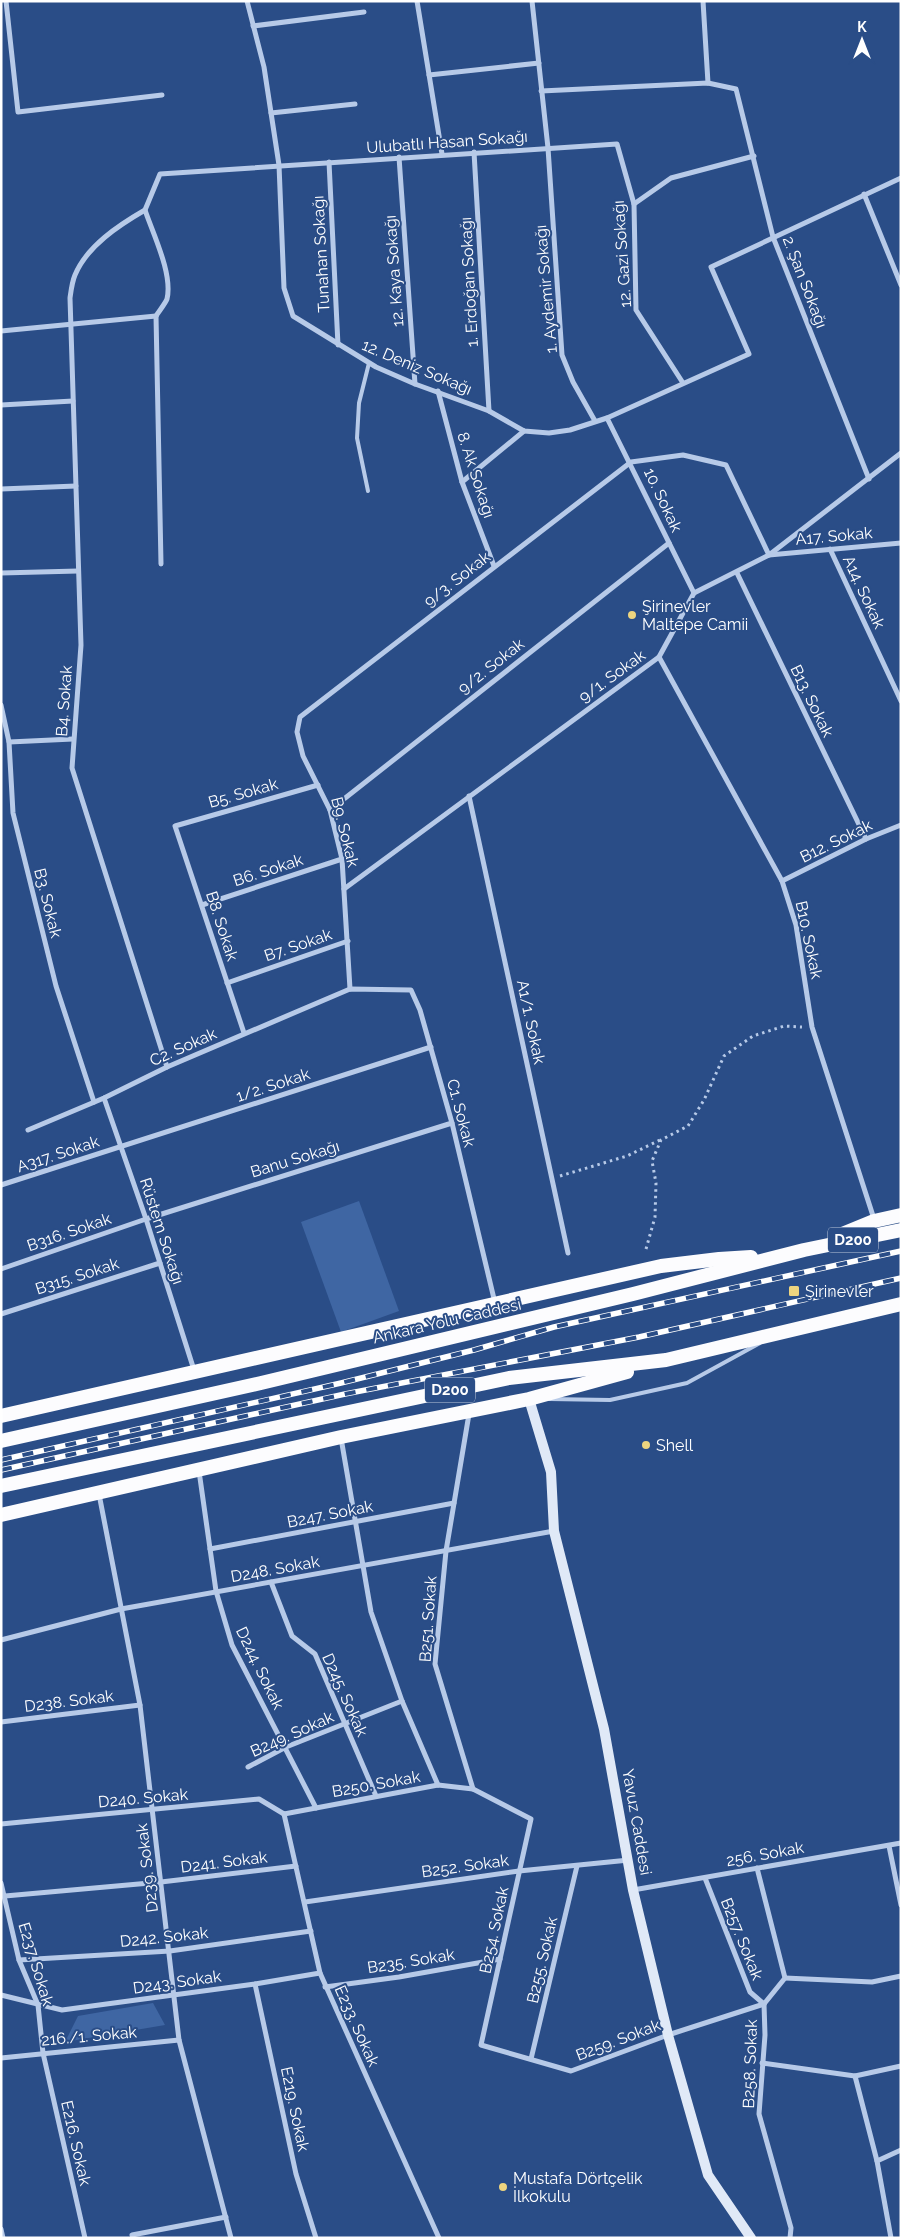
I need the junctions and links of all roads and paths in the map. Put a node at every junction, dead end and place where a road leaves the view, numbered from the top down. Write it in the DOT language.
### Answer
graph roads {
  1 [pos="6,1"];
  2 [pos="247,1"];
  3 [pos="417,1"];
  4 [pos="532,1"];
  5 [pos="704,1"];
  6 [pos="364,12"];
  7 [pos="253,26"];
  8 [pos="538,63"];
  9 [pos="429,75"];
  10 [pos="708,83"];
  11 [pos="541,91"];
  12 [pos="162,95"];
  13 [pos="355,104"];
  14 [pos="271,113"];
  15 [pos="617,144"];
  16 [pos="548,148"];
  17 [pos="474,152"];
  18 [pos="442,154"];
  19 [pos="754,156"];
  20 [pos="399,157"];
  21 [pos="329,162"];
  22 [pos="279,165"];
  23 [pos="901,178"];
  24 [pos="864,194"];
  25 [pos="634,204"];
  26 [pos="144,210"];
  27 [pos="773,237"];
  28 [pos="901,285"];
  29 [pos="156,316"];
  30 [pos="71,323"];
  31 [pos="1,331"];
  32 [pos="338,345"];
  33 [pos="369,362"];
  34 [pos="683,383"];
  35 [pos="415,384"];
  36 [pos="438,391"];
  37 [pos="73,401"];
  38 [pos="1,405"];
  39 [pos="489,411"];
  40 [pos="607,418"];
  41 [pos="595,422"];
  42 [pos="524,431"];
  43 [pos="901,453"];
  44 [pos="630,462"];
  45 [pos="869,479"];
  46 [pos="462,482"];
  47 [pos="76,486"];
  48 [pos="1,489"];
  49 [pos="368,491"];
  50 [pos="669,543"];
  51 [pos="901,543"];
  52 [pos="830,549"];
  53 [pos="769,555"];
  54 [pos="162,564"];
  55 [pos="494,566"];
  56 [pos="78,571"];
  57 [pos="736,572"];
  58 [pos="1,573"];
  59 [pos="694,593"];
  60 [pos="659,657"];
  61 [pos="901,701"];
  62 [pos="1,705"];
  63 [pos="300,717"];
  64 [pos="74,739"];
  65 [pos="9,742"];
  66 [pos="318,785"];
  67 [pos="469,796"];
  68 [pos="330,810"];
  69 [pos="901,825"];
  70 [pos="175,826"];
  71 [pos="866,840"];
  72 [pos="342,860"];
  73 [pos="782,881"];
  74 [pos="344,889"];
  75 [pos="202,905"];
  76 [pos="348,941"];
  77 [pos="227,983"];
  78 [pos="350,989"];
  79 [pos="812,1027"];
  80 [pos="244,1034"];
  81 [pos="431,1047"];
  82 [pos="167,1067"];
  83 [pos="104,1098"];
  84 [pos="94,1102"];
  85 [pos="452,1123"];
  86 [pos="28,1130"];
  87 [pos="661,1140"];
  88 [pos="122,1146"];
  89 [pos="552,1178"];
  90 [pos="1,1186"];
  91 [pos="901,1215"];
  92 [pos="146,1219"];
  93 [pos="874,1221"];
  94 [pos="901,1230"];
  95 [pos="646,1249"];
  96 [pos="804,1250"];
  97 [pos="568,1253"];
  98 [pos="777,1256"];
  99 [pos="160,1263"];
  100 [pos="1,1269"];
  101 [pos="495,1303"];
  102 [pos="901,1304"];
  103 [pos="1,1314"];
  104 [pos="776,1335"];
  105 [pos="666,1360"];
  106 [pos="194,1372"];
  107 [pos="529,1399"];
  108 [pos="470,1411"];
  109 [pos="1,1416"];
  110 [pos="341,1438"];
  111 [pos="1,1441"];
  112 [pos="199,1471"];
  113 [pos="1,1486"];
  114 [pos="99,1493"];
  115 [pos="454,1503"];
  116 [pos="1,1515"];
  117 [pos="356,1522"];
  118 [pos="554,1531"];
  119 [pos="210,1549"];
  120 [pos="446,1551"];
  121 [pos="363,1566"];
  122 [pos="271,1582"];
  123 [pos="216,1591"];
  124 [pos="121,1609"];
  125 [pos="1,1640"];
  126 [pos="402,1701"];
  127 [pos="140,1705"];
  128 [pos="1,1722"];
  129 [pos="344,1724"];
  130 [pos="286,1747"];
  131 [pos="248,1767"];
  132 [pos="438,1785"];
  133 [pos="473,1789"];
  134 [pos="376,1796"];
  135 [pos="316,1808"];
  136 [pos="153,1809"];
  137 [pos="284,1814"];
  138 [pos="1,1824"];
  139 [pos="901,1843"];
  140 [pos="889,1846"];
  141 [pos="628,1860"];
  142 [pos="296,1866"];
  143 [pos="577,1866"];
  144 [pos="757,1868"];
  145 [pos="519,1871"];
  146 [pos="705,1878"];
  147 [pos="161,1882"];
  148 [pos="1,1883"];
  149 [pos="633,1890"];
  150 [pos="899,1891"];
  151 [pos="5,1896"];
  152 [pos="305,1902"];
  153 [pos="901,1905"];
  154 [pos="311,1931"];
  155 [pos="170,1951"];
  156 [pos="500,1958"];
  157 [pos="19,1960"];
  158 [pos="320,1973"];
  159 [pos="901,1976"];
  160 [pos="785,1978"];
  161 [pos="255,1984"];
  162 [pos="325,1987"];
  163 [pos="1,1995"];
  164 [pos="175,1995"];
  165 [pos="764,2004"];
  166 [pos="38,2005"];
  167 [pos="668,2035"];
  168 [pos="180,2040"];
  169 [pos="481,2045"];
  170 [pos="42,2053"];
  171 [pos="1,2058"];
  172 [pos="530,2059"];
  173 [pos="762,2063"];
  174 [pos="901,2066"];
  175 [pos="855,2076"];
  176 [pos="901,2150"];
  177 [pos="877,2161"];
  178 [pos="226,2217"];
  179 [pos="1,2229"];
  180 [pos="3,2238"];
  181 [pos="86,2238"];
  182 [pos="133,2238"];
  183 [pos="231,2238"];
  184 [pos="316,2238"];
  185 [pos="439,2238"];
  186 [pos="751,2238"];
  187 [pos="790,2238"];
  188 [pos="891,2238"];
  1 -- 12 [label="street"];
  2 -- 7 [label="street, 12. Deniz Sokağı"];
  3 -- 9 [label="street"];
  4 -- 8 [label="street, 1. Aydemir Sokağı"];
  5 -- 10 [label="street"];
  6 -- 7 [label="street"];
  7 -- 14 [label="street, 12. Deniz Sokağı"];
  8 -- 9 [label="street"];
  8 -- 11 [label="street, 1. Aydemir Sokağı"];
  9 -- 18 [label="street"];
  10 -- 11 [label="street"];
  10 -- 19 [label="street, 2. Şan Sokağı"];
  11 -- 16 [label="street, 1. Aydemir Sokağı"];
  13 -- 14 [label="street"];
  14 -- 22 [label="street, 12. Deniz Sokağı"];
  15 -- 16 [label="street, Ulubatlı Hasan Sokağı"];
  15 -- 25 [label="street, 12. Gazi Sokağı"];
  16 -- 17 [label="street, Ulubatlı Hasan Sokağı"];
  16 -- 41 [label="street, 1. Aydemir Sokağı"];
  17 -- 18 [label="street, Ulubatlı Hasan Sokağı"];
  17 -- 39 [label="street, 1. Erdoğan Sokağı"];
  18 -- 20 [label="street, Ulubatlı Hasan Sokağı"];
  19 -- 25 [label="street"];
  19 -- 27 [label="street, 2. Şan Sokağı"];
  20 -- 21 [label="street, Ulubatlı Hasan Sokağı"];
  20 -- 35 [label="street, 12. Kaya Sokağı"];
  21 -- 22 [label="street, Ulubatlı Hasan Sokağı"];
  21 -- 32 [label="street, Tunahan Sokağı"];
  22 -- 26 [label="street, Ulubatlı Hasan Sokağı"];
  22 -- 32 [label="street, 12. Deniz Sokağı"];
  23 -- 24 [label="street"];
  24 -- 27 [label="street"];
  24 -- 28 [label="street"];
  25 -- 34 [label="street, 12. Gazi Sokağı"];
  26 -- 29 [label="street"];
  26 -- 30 [label="street, B4. Sokak"];
  27 -- 34 [label="street, 12. Deniz Sokağı"];
  27 -- 45 [label="street, 2. Şan Sokağı"];
  29 -- 30 [label="street"];
  29 -- 54 [label="street"];
  30 -- 31 [label="street"];
  30 -- 37 [label="street, B4. Sokak"];
  32 -- 33 [label="street, 12. Deniz Sokağı"];
  33 -- 35 [label="street, 12. Deniz Sokağı"];
  33 -- 49 [label="lane"];
  34 -- 40 [label="street, 12. Deniz Sokağı"];
  35 -- 36 [label="street, 12. Deniz Sokağı"];
  36 -- 39 [label="street, 12. Deniz Sokağı"];
  36 -- 46 [label="street, 8. Ak Sokağı"];
  37 -- 38 [label="street"];
  37 -- 47 [label="street, B4. Sokak"];
  39 -- 42 [label="street, 12. Deniz Sokağı"];
  40 -- 41 [label="street, 12. Deniz Sokağı"];
  40 -- 44 [label="street, 10. Sokak"];
  41 -- 42 [label="street, 12. Deniz Sokağı"];
  42 -- 46 [label="street"];
  43 -- 45 [label="street"];
  44 -- 50 [label="street, 10. Sokak"];
  44 -- 53 [label="street"];
  44 -- 55 [label="street, 9/3. Sokak"];
  45 -- 53 [label="street"];
  46 -- 55 [label="street, 8. Ak Sokağı"];
  47 -- 48 [label="street"];
  47 -- 56 [label="street, B4. Sokak"];
  50 -- 59 [label="street, 10. Sokak"];
  50 -- 68 [label="street, 9/2. Sokak"];
  51 -- 52 [label="street, A17. Sokak"];
  52 -- 53 [label="street, A17. Sokak"];
  52 -- 61 [label="street, A14. Sokak"];
  53 -- 57 [label="street"];
  55 -- 63 [label="street, 9/3. Sokak"];
  56 -- 58 [label="street"];
  56 -- 64 [label="street, B4. Sokak"];
  57 -- 59 [label="street"];
  57 -- 71 [label="street, B13. Sokak"];
  59 -- 60 [label="street, 9/1. Sokak"];
  60 -- 67 [label="street, 9/1. Sokak"];
  60 -- 73 [label="street, B10. Sokak"];
  62 -- 65 [label="street, B3. Sokak"];
  63 -- 66 [label="street, B9. Sokak"];
  64 -- 65 [label="street"];
  64 -- 82 [label="street, B4. Sokak"];
  65 -- 84 [label="street, B3. Sokak"];
  66 -- 68 [label="street, B9. Sokak"];
  66 -- 70 [label="street, B5. Sokak"];
  67 -- 74 [label="street, 9/1. Sokak"];
  67 -- 89 [label="street, A1/1. Sokak"];
  68 -- 72 [label="street, B9. Sokak"];
  69 -- 71 [label="street, B12. Sokak"];
  70 -- 75 [label="street, B8. Sokak"];
  71 -- 73 [label="street, B12. Sokak"];
  72 -- 74 [label="street, B9. Sokak"];
  72 -- 75 [label="street, B6. Sokak"];
  73 -- 79 [label="street, B10. Sokak"];
  74 -- 76 [label="street, B9. Sokak"];
  75 -- 77 [label="street, B8. Sokak"];
  76 -- 77 [label="street, B7. Sokak"];
  76 -- 78 [label="street, B9. Sokak"];
  77 -- 80 [label="street, B8. Sokak"];
  78 -- 80 [label="street, C2. Sokak"];
  78 -- 81 [label="street, C1. Sokak"];
  79 -- 87 [label="path"];
  79 -- 93 [label="street, B10. Sokak"];
  80 -- 82 [label="street, C2. Sokak"];
  81 -- 85 [label="street, C1. Sokak"];
  81 -- 88 [label="street, 1/2. Sokak"];
  82 -- 83 [label="street, C2. Sokak"];
  83 -- 84 [label="street, C2. Sokak"];
  83 -- 88 [label="street, Rüstem Sokağı"];
  84 -- 86 [label="street, C2. Sokak"];
  85 -- 92 [label="street, Banu Sokağı"];
  85 -- 101 [label="street, C1. Sokak"];
  87 -- 89 [label="path"];
  87 -- 95 [label="path"];
  88 -- 90 [label="street, A317. Sokak"];
  88 -- 92 [label="street, Rüstem Sokağı"];
  89 -- 97 [label="street, A1/1. Sokak"];
  91 -- 93 [label="highway"];
  92 -- 99 [label="street, Rüstem Sokağı"];
  92 -- 100 [label="street, B316. Sokak"];
  93 -- 96 [label="highway"];
  94 -- 96 [label="highway, Ankara Yolu Caddesi / D200"];
  96 -- 98 [label="highway, Ankara Yolu Caddesi / D200"];
  98 -- 101 [label="highway"];
  98 -- 111 [label="highway, Ankara Yolu Caddesi / D200"];
  99 -- 103 [label="street, B315. Sokak"];
  99 -- 106 [label="street, Rüstem Sokağı"];
  101 -- 106 [label="highway"];
  102 -- 104 [label="highway, D200"];
  104 -- 105 [label="highway, D200"];
  104 -- 107 [label="lane"];
  105 -- 107 [label="highway"];
  105 -- 113 [label="highway, D200"];
  106 -- 109 [label="highway"];
  107 -- 108 [label="highway"];
  107 -- 118 [label="main road, Yavuz Caddesi"];
  108 -- 110 [label="highway"];
  108 -- 115 [label="street, B251. Sokak"];
  110 -- 112 [label="highway"];
  110 -- 117 [label="street"];
  112 -- 114 [label="highway"];
  112 -- 119 [label="street, D244. Sokak"];
  114 -- 116 [label="highway"];
  114 -- 124 [label="street, D239. Sokak"];
  115 -- 117 [label="street, B247. Sokak"];
  115 -- 120 [label="street, B251. Sokak"];
  117 -- 119 [label="street, B247. Sokak"];
  117 -- 121 [label="street"];
  118 -- 120 [label="street, D248. Sokak"];
  118 -- 141 [label="main road, Yavuz Caddesi"];
  119 -- 123 [label="street, D244. Sokak"];
  120 -- 121 [label="street, D248. Sokak"];
  120 -- 133 [label="street, B251. Sokak"];
  121 -- 122 [label="street, D248. Sokak"];
  121 -- 126 [label="street"];
  122 -- 123 [label="street, D248. Sokak"];
  122 -- 129 [label="street, D245. Sokak"];
  123 -- 124 [label="street, D248. Sokak"];
  123 -- 130 [label="street, D244. Sokak"];
  124 -- 125 [label="street, D248. Sokak"];
  124 -- 127 [label="street, D239. Sokak"];
  126 -- 129 [label="street, B249. Sokak"];
  126 -- 132 [label="street"];
  127 -- 128 [label="street, D238. Sokak"];
  127 -- 136 [label="street, D239. Sokak"];
  129 -- 130 [label="street, B249. Sokak"];
  129 -- 134 [label="street, D245. Sokak"];
  130 -- 131 [label="street, B249. Sokak"];
  130 -- 135 [label="street, D244. Sokak"];
  132 -- 133 [label="street, B250. Sokak"];
  132 -- 134 [label="street, B250. Sokak"];
  133 -- 145 [label="street, B254. Sokak"];
  134 -- 135 [label="street, B250. Sokak"];
  135 -- 137 [label="street, B250. Sokak"];
  136 -- 137 [label="street, D240. Sokak"];
  136 -- 138 [label="street, D240. Sokak"];
  136 -- 147 [label="street, D239. Sokak"];
  137 -- 142 [label="street, E233. Sokak"];
  139 -- 140 [label="street, 256. Sokak"];
  140 -- 144 [label="street, 256. Sokak"];
  140 -- 150 [label="street"];
  141 -- 143 [label="street, B252. Sokak"];
  141 -- 149 [label="main road, Yavuz Caddesi"];
  142 -- 147 [label="street, D241. Sokak"];
  142 -- 152 [label="street, E233. Sokak"];
  143 -- 145 [label="street, B252. Sokak"];
  143 -- 172 [label="street, B255. Sokak"];
  144 -- 146 [label="street, 256. Sokak"];
  144 -- 160 [label="street"];
  145 -- 152 [label="street, B252. Sokak"];
  145 -- 156 [label="street, B254. Sokak"];
  146 -- 149 [label="street, 256. Sokak"];
  146 -- 165 [label="street, B257. Sokak"];
  147 -- 151 [label="street, D241. Sokak"];
  147 -- 155 [label="street, D239. Sokak"];
  148 -- 151 [label="street, E237. Sokak"];
  149 -- 167 [label="main road, Yavuz Caddesi"];
  150 -- 153 [label="street"];
  151 -- 157 [label="street, E237. Sokak"];
  152 -- 154 [label="street, E233. Sokak"];
  154 -- 155 [label="street, D242. Sokak"];
  154 -- 158 [label="street, E233. Sokak"];
  155 -- 157 [label="street, D242. Sokak"];
  155 -- 164 [label="street, D239. Sokak"];
  156 -- 162 [label="street, B235. Sokak"];
  156 -- 169 [label="street, B254. Sokak"];
  157 -- 166 [label="street, E237. Sokak"];
  158 -- 161 [label="street, D243. Sokak"];
  158 -- 162 [label="street, E233. Sokak"];
  159 -- 160 [label="street"];
  160 -- 165 [label="street, B258. Sokak"];
  161 -- 164 [label="street, D243. Sokak"];
  161 -- 184 [label="street, E219. Sokak"];
  162 -- 185 [label="street, E233. Sokak"];
  163 -- 166 [label="street, D243. Sokak"];
  164 -- 166 [label="street, D243. Sokak"];
  164 -- 168 [label="street, D239. Sokak"];
  165 -- 167 [label="street, B259. Sokak"];
  165 -- 173 [label="street, B258. Sokak"];
  166 -- 170 [label="street, E237. Sokak"];
  167 -- 172 [label="street, B259. Sokak"];
  167 -- 186 [label="main road, Yavuz Caddesi"];
  168 -- 170 [label="street, 216./1. Sokak"];
  168 -- 178 [label="street, D239. Sokak"];
  169 -- 172 [label="street, B259. Sokak"];
  170 -- 171 [label="street, 216./1. Sokak"];
  170 -- 181 [label="street, E216. Sokak"];
  173 -- 175 [label="street"];
  173 -- 187 [label="street, B258. Sokak"];
  174 -- 175 [label="street"];
  175 -- 177 [label="street"];
  176 -- 177 [label="street"];
  177 -- 188 [label="street"];
  178 -- 182 [label="street"];
  178 -- 183 [label="street, D239. Sokak"];
  179 -- 180 [label="street"];
}
